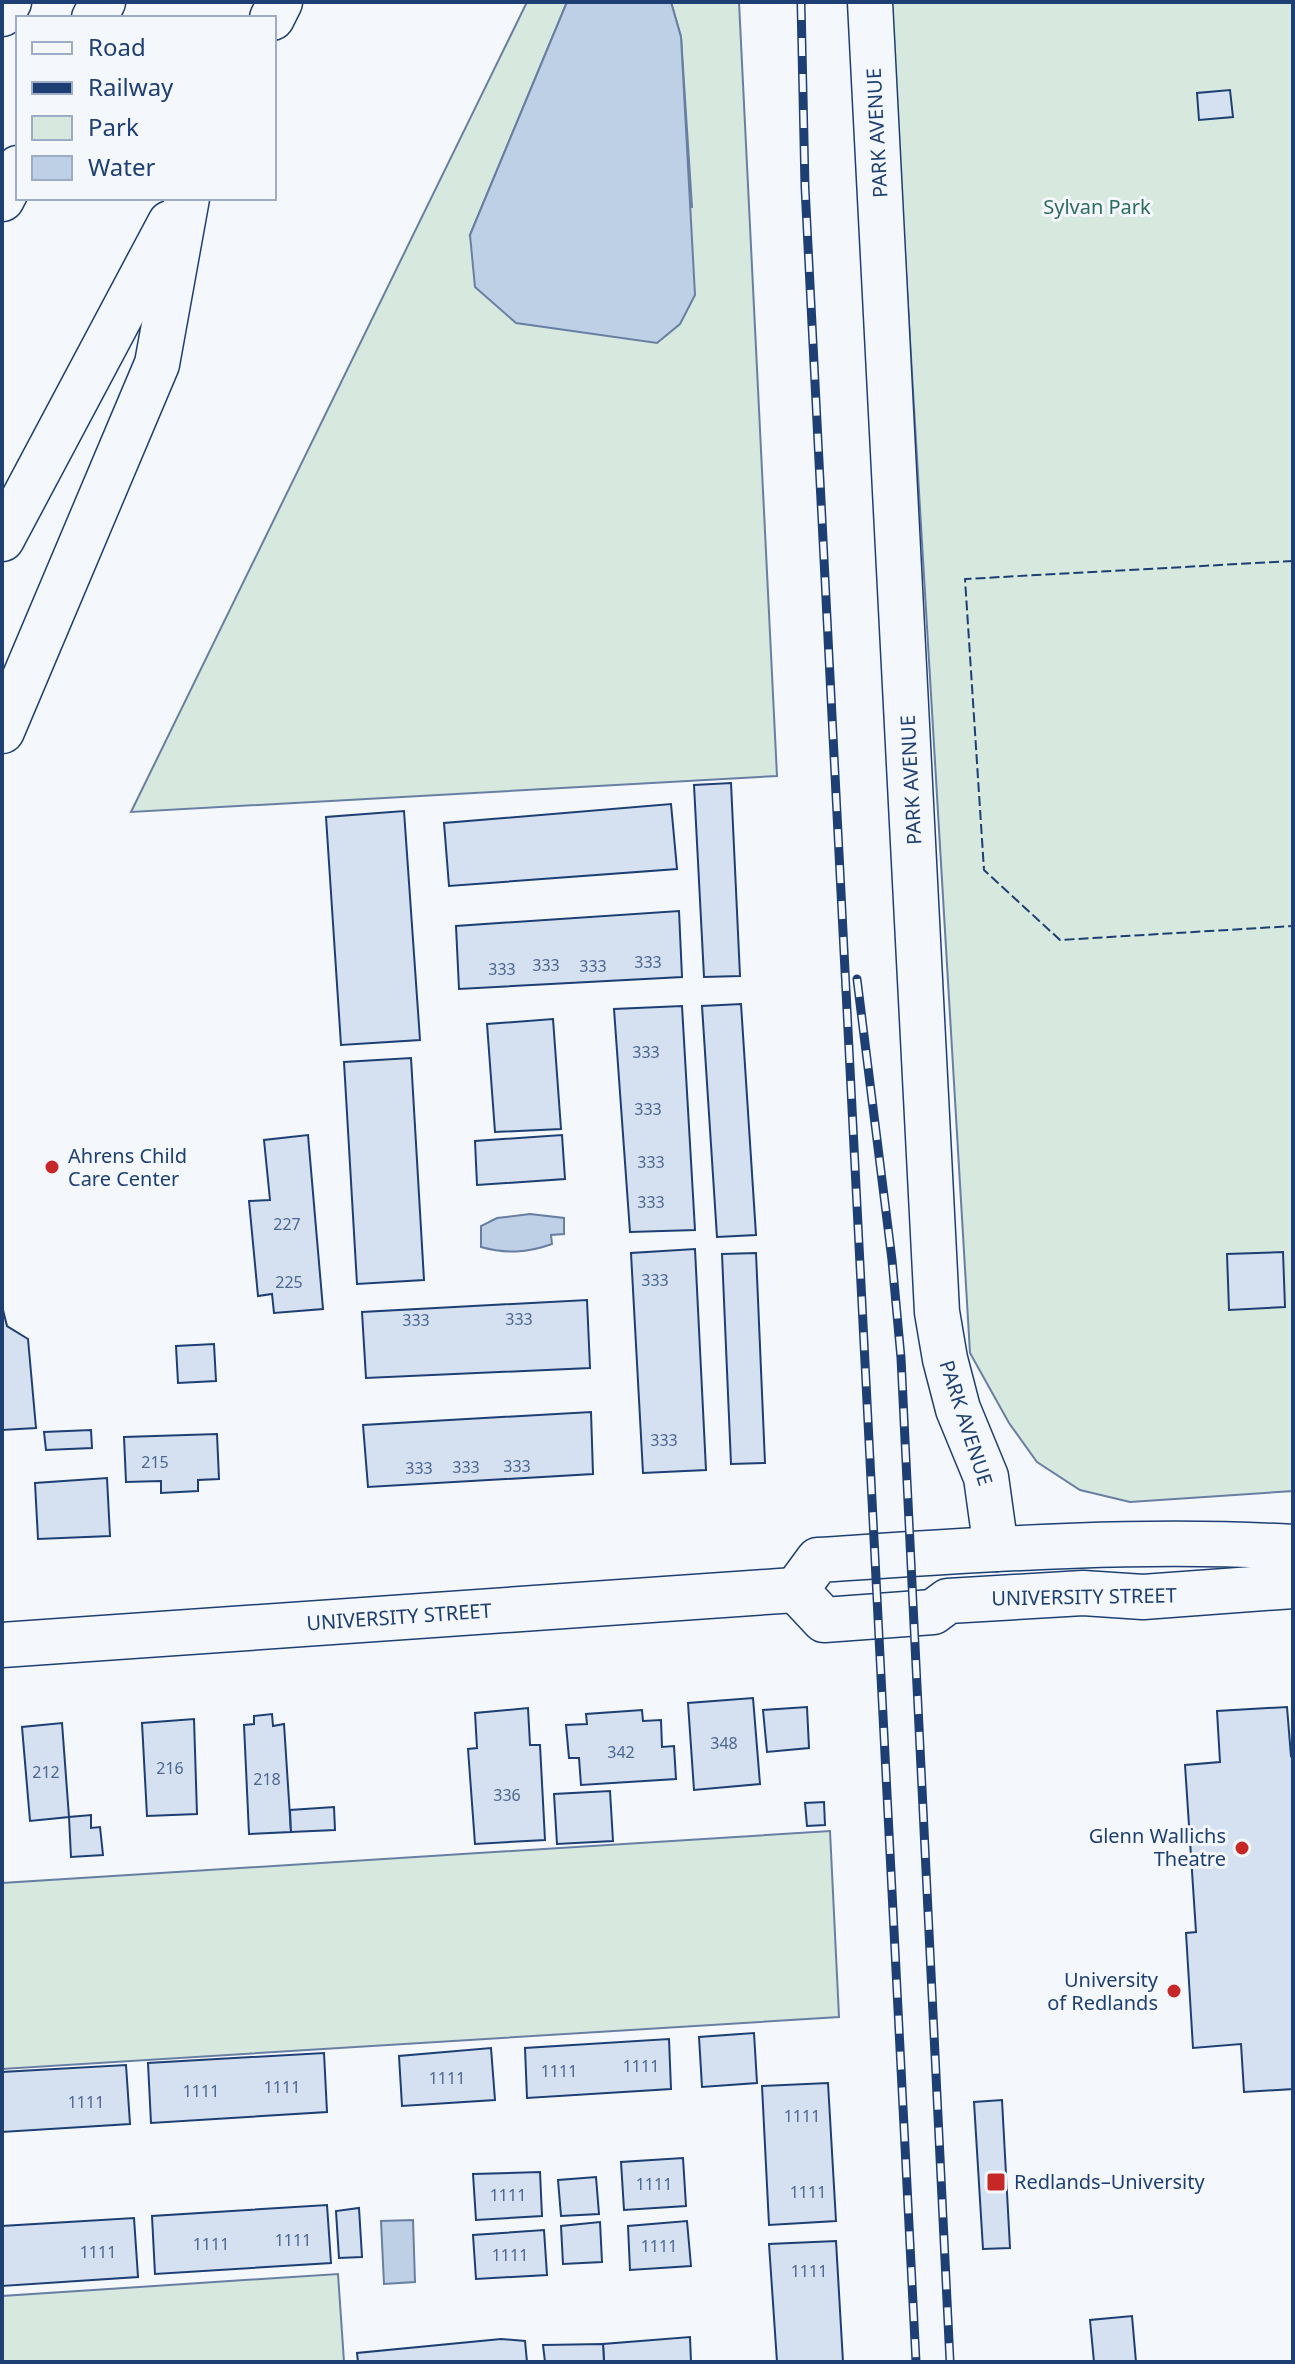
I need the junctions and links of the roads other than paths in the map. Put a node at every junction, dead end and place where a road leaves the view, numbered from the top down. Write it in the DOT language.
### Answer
graph roads {
  1 [pos="9,2"];
  2 [pos="870,2"];
  3 [pos="2,14"];
  4 [pos="16,172"];
  5 [pos="2,199"];
  6 [pos="184,200"];
  7 [pos="185,200"];
  8 [pos="2,539"];
  9 [pos="2,731"];
  10 [pos="1293,1547"];
  11 [pos="996,1549"];
  12 [pos="1293,1586"];
  13 [pos="796,1590"];
  14 [pos="2,1645"];
  1 -- 3 [label="main road"];
  2 -- 11 [label="main road, PARK AVENUE"];
  4 -- 5 [label="main road"];
  6 -- 8 [label="main road"];
  7 -- 9 [label="main road"];
  10 -- 11 [label="main road"];
  11 -- 13 [label="main road"];
  12 -- 13 [label="main road, UNIVERSITY STREET"];
  13 -- 14 [label="main road, UNIVERSITY STREET"];
}
